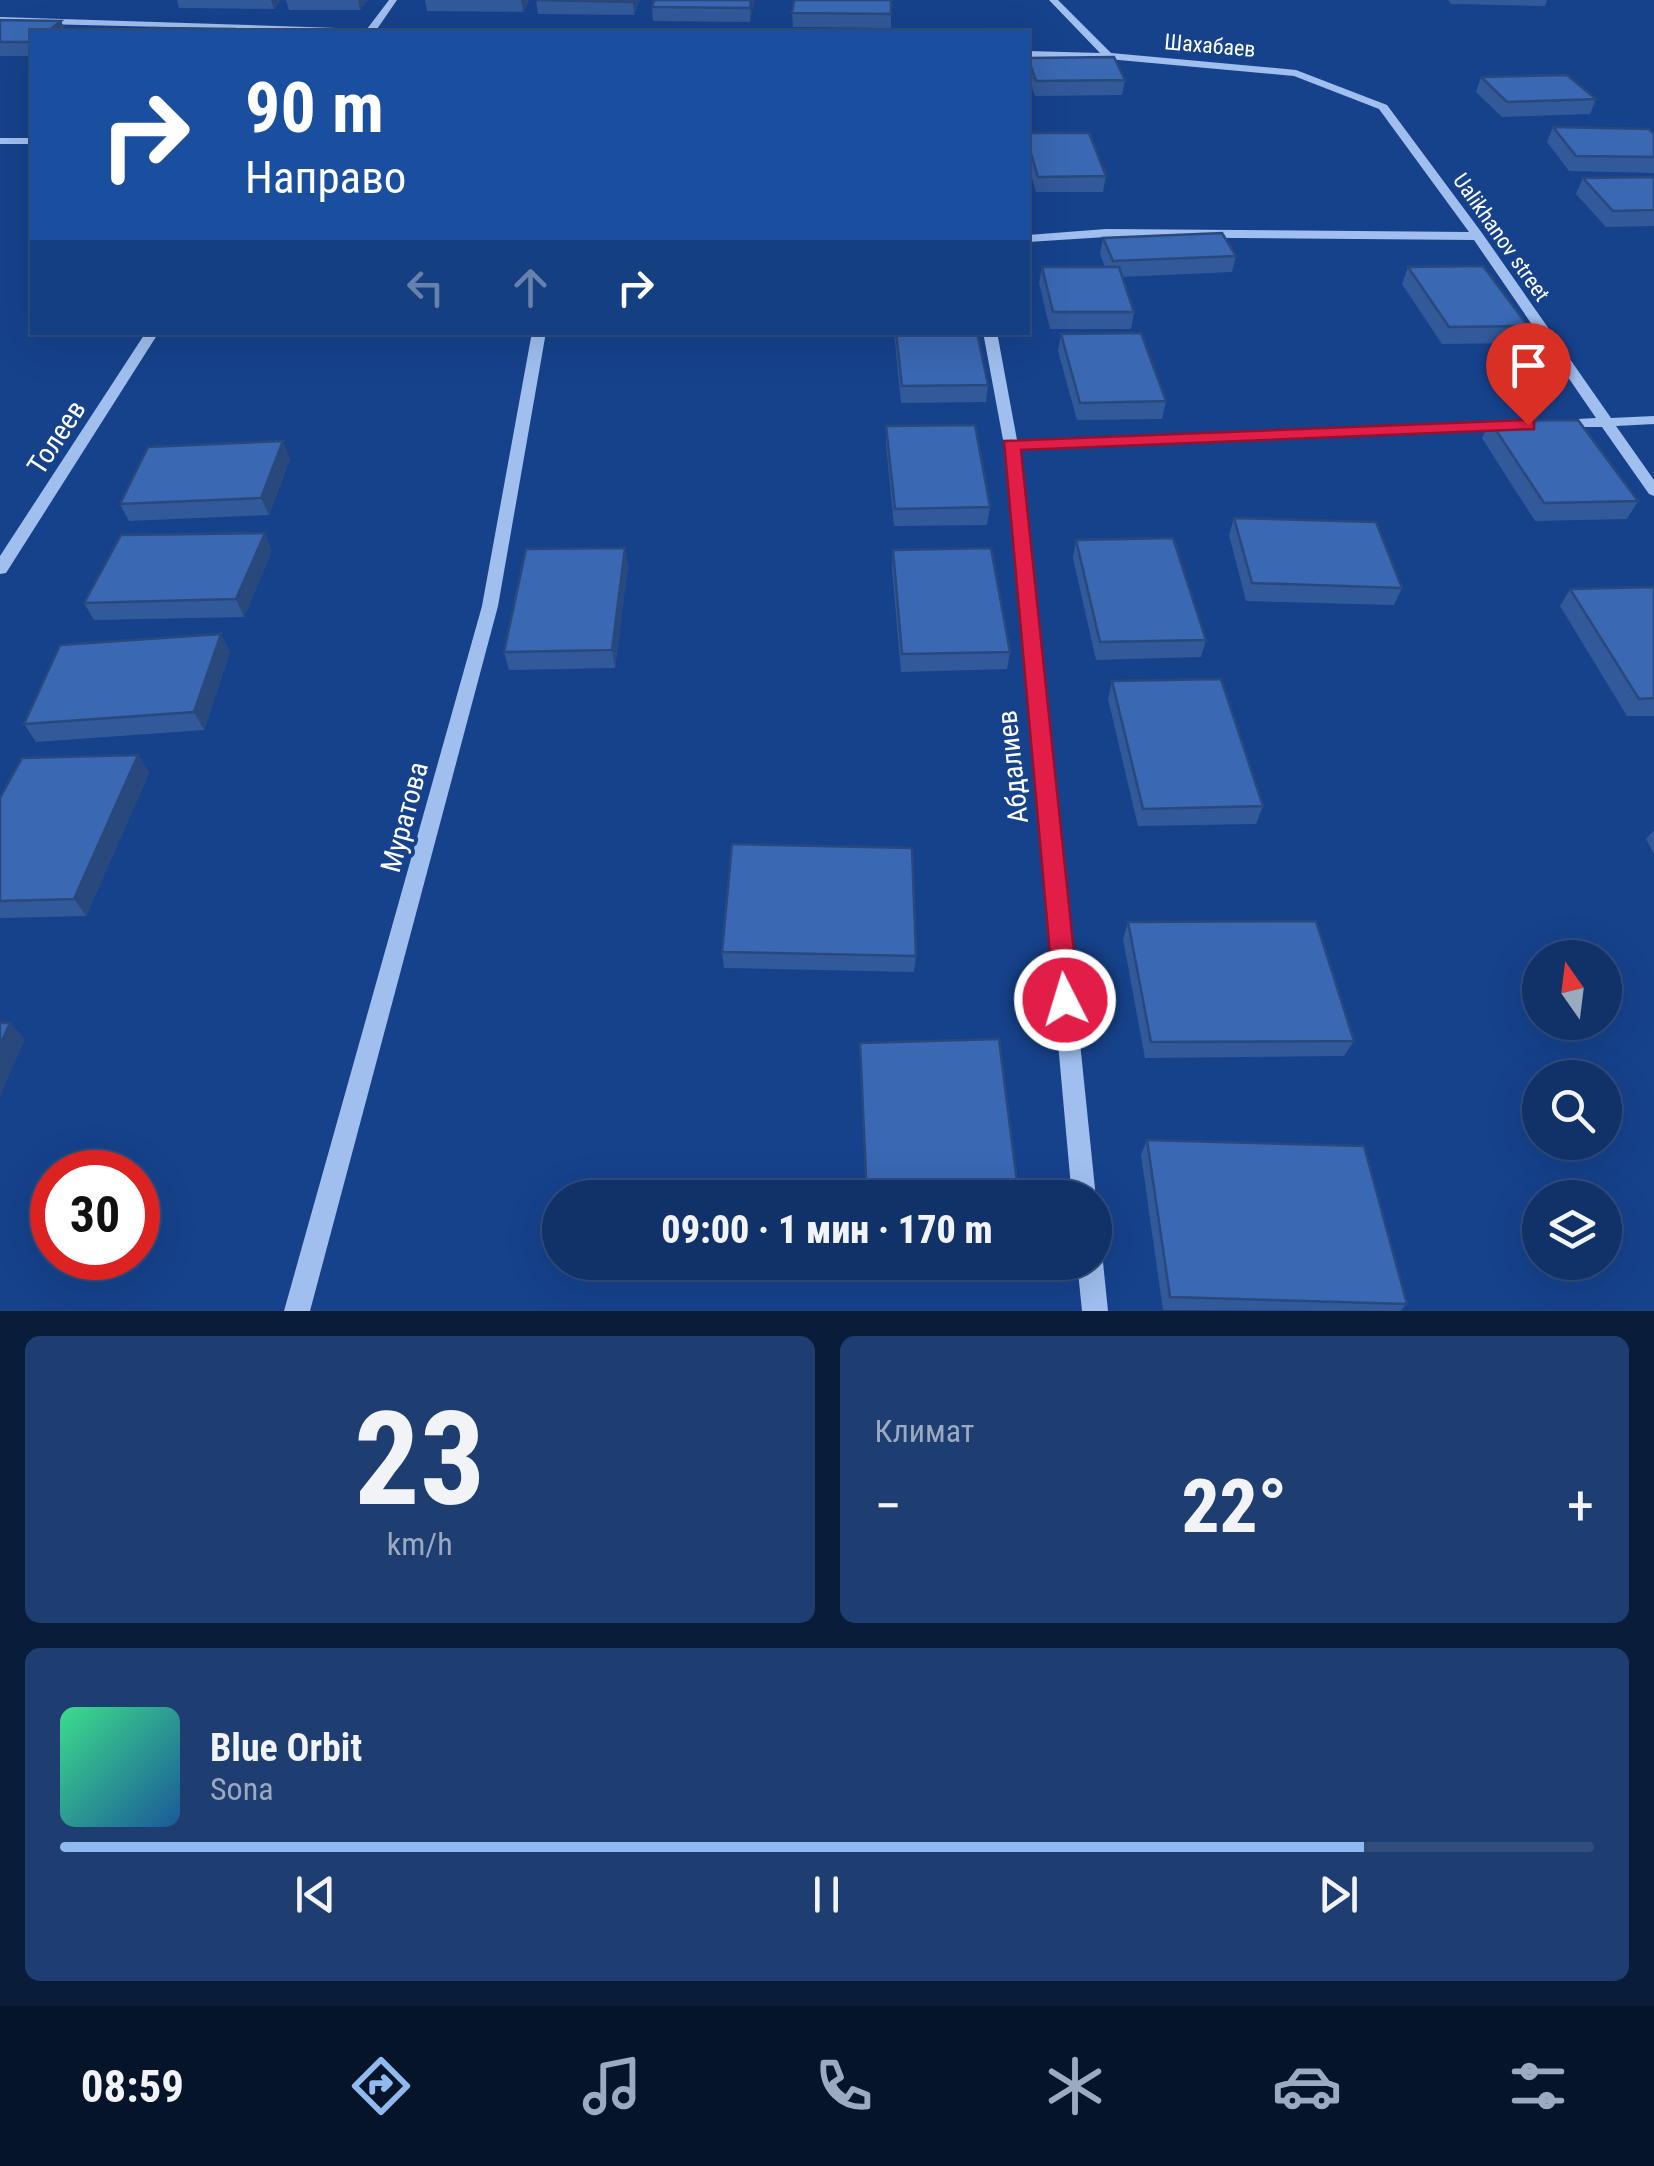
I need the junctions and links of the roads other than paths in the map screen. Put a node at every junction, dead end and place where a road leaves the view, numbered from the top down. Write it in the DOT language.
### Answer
graph roads {
  1 [pos="393,0"];
  2 [pos="1052,0"];
  3 [pos="0,20"];
  4 [pos="308,30"];
  5 [pos="371,30"];
  6 [pos="1030,54"];
  7 [pos="1108,56"];
  8 [pos="1382,108"];
  9 [pos="0,141"];
  10 [pos="30,142"];
  11 [pos="1478,236"];
  12 [pos="1030,239"];
  13 [pos="151,335"];
  14 [pos="538,335"];
  15 [pos="991,335"];
  16 [pos="1654,420"];
  17 [pos="1607,422"];
  18 [pos="1548,424"];
  19 [pos="1528,425"];
  20 [pos="1011,445"];
  21 [pos="1654,491"];
  22 [pos="0,569"];
  23 [pos="1082,1180"];
  24 [pos="1092,1280"];
  25 [pos="297,1311"];
  26 [pos="1095,1311"];
  1 -- 5 [label="street"];
  2 -- 7 [label="street"];
  3 -- 4 [label="street"];
  6 -- 7 [label="street, Шахабаев"];
  7 -- 8 [label="street, Шахабаев"];
  8 -- 11 [label="street, Ualikhanov street"];
  9 -- 10 [label="street"];
  11 -- 12 [label="street"];
  11 -- 17 [label="street, Ualikhanov street"];
  13 -- 22 [label="street, Толеев"];
  14 -- 25 [label="street, Муратова"];
  15 -- 20 [label="street, Абдалиев"];
  16 -- 17 [label="street"];
  17 -- 18 [label="street"];
  17 -- 21 [label="street, Ualikhanov street"];
  19 -- 20 [label="street"];
  20 -- 23 [label="street, Абдалиев"];
  24 -- 26 [label="street"];
}
